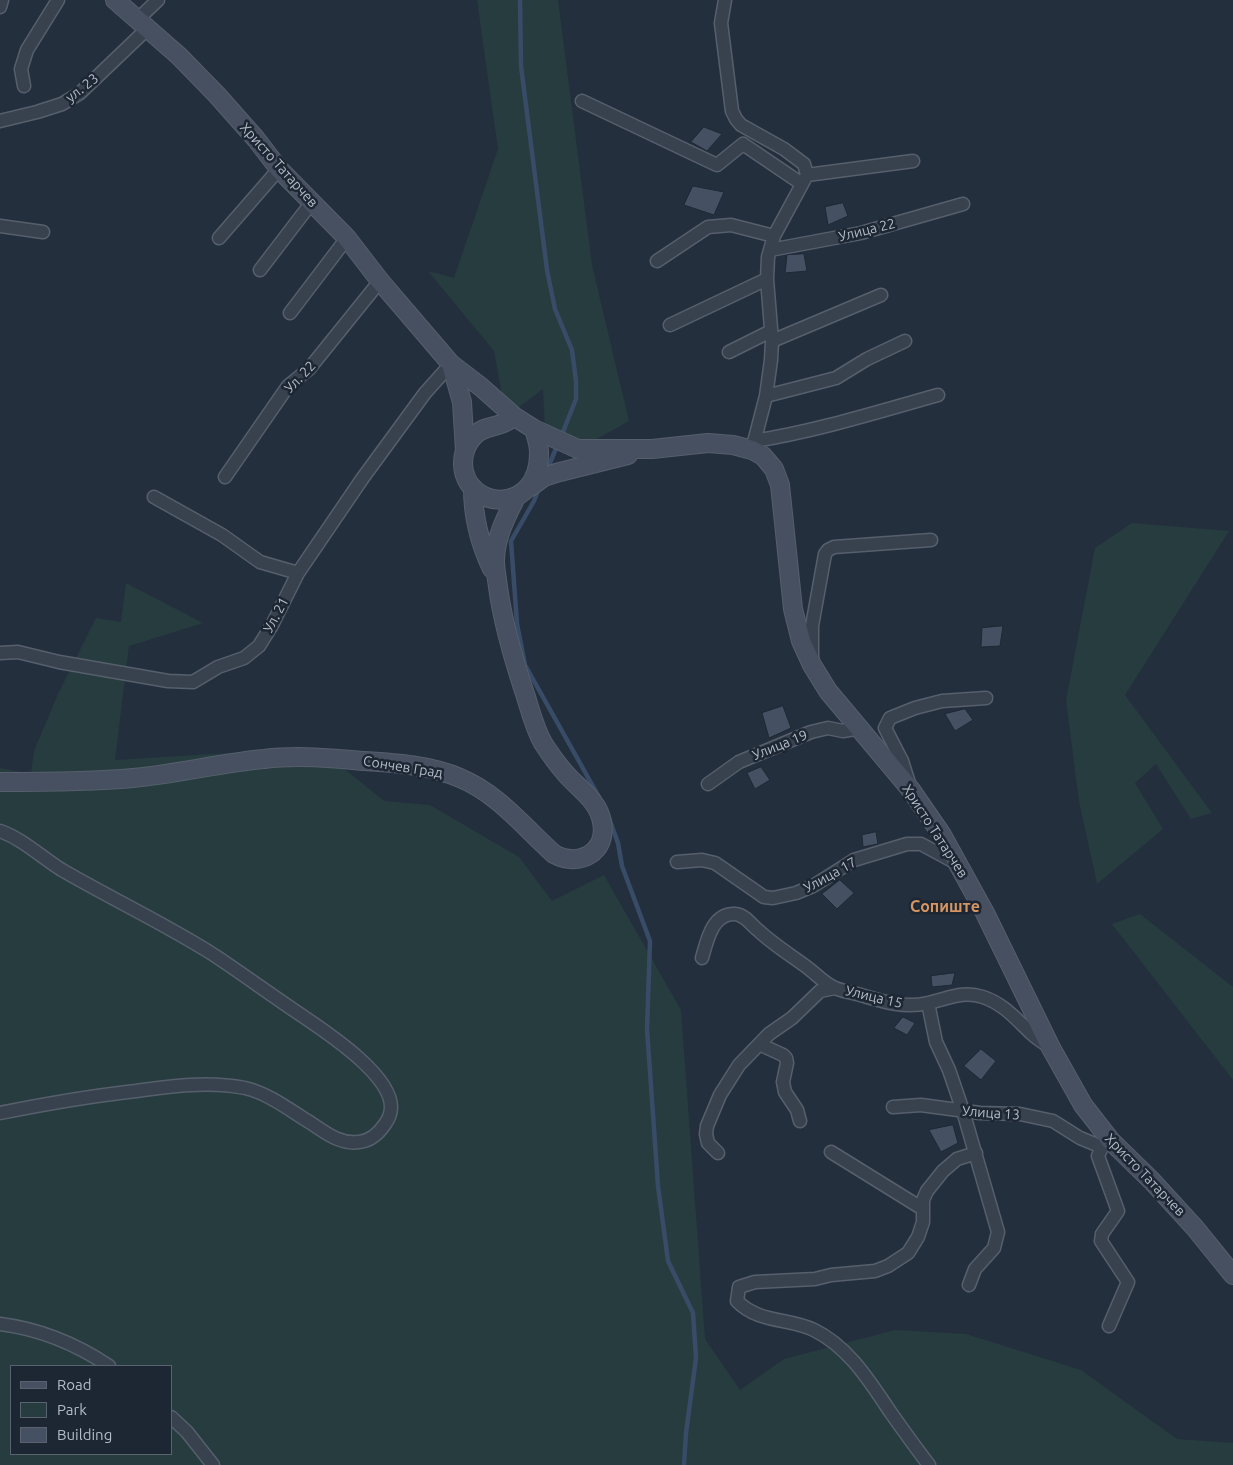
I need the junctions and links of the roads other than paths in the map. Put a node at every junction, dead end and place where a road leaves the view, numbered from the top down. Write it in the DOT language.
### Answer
graph roads {
  1 [pos="58,0"];
  2 [pos="115,0"];
  3 [pos="158,0"];
  4 [pos="725,0"];
  5 [pos="142,24"];
  6 [pos="24,86"];
  7 [pos="582,101"];
  8 [pos="0,121"];
  9 [pos="913,161"];
  10 [pos="279,169"];
  11 [pos="804,180"];
  12 [pos="312,202"];
  13 [pos="963,204"];
  14 [pos="0,226"];
  15 [pos="43,232"];
  16 [pos="774,236"];
  17 [pos="219,238"];
  18 [pos="347,238"];
  19 [pos="770,250"];
  20 [pos="656,261"];
  21 [pos="260,270"];
  22 [pos="767,278"];
  23 [pos="380,281"];
  24 [pos="881,295"];
  25 [pos="290,313"];
  26 [pos="670,325"];
  27 [pos="771,336"];
  28 [pos="905,341"];
  29 [pos="729,352"];
  30 [pos="451,364"];
  31 [pos="938,395"];
  32 [pos="766,396"];
  33 [pos="515,417"];
  34 [pos="534,429"];
  35 [pos="753,445"];
  36 [pos="652,449"];
  37 [pos="465,451"];
  38 [pos="225,477"];
  39 [pos="473,488"];
  40 [pos="522,493"];
  41 [pos="154,497"];
  42 [pos="931,540"];
  43 [pos="298,573"];
  44 [pos="497,579"];
  45 [pos="0,653"];
  46 [pos="812,665"];
  47 [pos="986,698"];
  48 [pos="860,728"];
  49 [pos="0,782"];
  50 [pos="708,784"];
  51 [pos="911,790"];
  52 [pos="0,831"];
  53 [pos="677,862"];
  54 [pos="958,864"];
  55 [pos="702,958"];
  56 [pos="835,988"];
  57 [pos="928,1003"];
  58 [pos="759,1044"];
  59 [pos="1051,1048"];
  60 [pos="893,1107"];
  61 [pos="963,1111"];
  62 [pos="0,1113"];
  63 [pos="800,1121"];
  64 [pos="1106,1144"];
  65 [pos="718,1152"];
  66 [pos="831,1152"];
  67 [pos="976,1153"];
  68 [pos="923,1209"];
  69 [pos="1233,1275"];
  70 [pos="969,1285"];
  71 [pos="0,1324"];
  72 [pos="1108,1326"];
  73 [pos="107,1365"];
  74 [pos="172,1418"];
  75 [pos="214,1465"];
  76 [pos="929,1465"];
  1 -- 6 [label="street"];
  2 -- 5 [label="main road, Христо Татарчев"];
  3 -- 5 [label="street, ул. 23"];
  4 -- 11 [label="street"];
  5 -- 8 [label="street, ул. 23"];
  5 -- 10 [label="main road, Христо Татарчев"];
  7 -- 11 [label="street"];
  9 -- 11 [label="street"];
  10 -- 12 [label="main road, Христо Татарчев"];
  10 -- 17 [label="street"];
  11 -- 16 [label="street"];
  12 -- 18 [label="main road, Христо Татарчев"];
  12 -- 21 [label="street"];
  13 -- 19 [label="street, Улица 22"];
  14 -- 15 [label="street"];
  16 -- 19 [label="street"];
  16 -- 20 [label="street"];
  18 -- 23 [label="main road, Христо Татарчев"];
  18 -- 25 [label="street"];
  19 -- 22 [label="street"];
  22 -- 26 [label="street"];
  22 -- 27 [label="street"];
  23 -- 30 [label="main road, Христо Татарчев"];
  23 -- 38 [label="street, Ул. 22"];
  24 -- 27 [label="street"];
  27 -- 29 [label="street"];
  27 -- 32 [label="street"];
  28 -- 32 [label="street"];
  30 -- 33 [label="main road, Христо Татарчев"];
  30 -- 37 [label="main road, Христо Татарчев"];
  30 -- 43 [label="street, Ул. 21"];
  31 -- 35 [label="street"];
  32 -- 35 [label="street"];
  33 -- 34 [label="main road"];
  33 -- 37 [label="main road"];
  34 -- 36 [label="main road, Христо Татарчев"];
  34 -- 40 [label="main road"];
  35 -- 36 [label="main road, Христо Татарчев"];
  35 -- 46 [label="main road, Христо Татарчев"];
  36 -- 40 [label="main road, Христо Татарчев"];
  37 -- 39 [label="main road"];
  39 -- 40 [label="main road"];
  39 -- 44 [label="main road"];
  40 -- 44 [label="main road"];
  41 -- 43 [label="street"];
  42 -- 46 [label="street"];
  43 -- 45 [label="street, Ул. 21"];
  44 -- 49 [label="main road, Сончев Град"];
  46 -- 48 [label="main road, Христо Татарчев"];
  47 -- 51 [label="street"];
  48 -- 50 [label="street, Улица 19"];
  48 -- 51 [label="main road, Христо Татарчев"];
  51 -- 54 [label="main road, Христо Татарчев"];
  52 -- 62 [label="street"];
  53 -- 54 [label="street, Улица 17"];
  54 -- 59 [label="main road, Христо Татарчев"];
  55 -- 56 [label="street, Улица 15"];
  56 -- 57 [label="street, Улица 15"];
  56 -- 58 [label="street"];
  57 -- 59 [label="street, Улица 15"];
  57 -- 61 [label="street"];
  58 -- 63 [label="street"];
  58 -- 65 [label="street"];
  59 -- 64 [label="main road, Христо Татарчев"];
  60 -- 61 [label="street, Улица 13"];
  61 -- 64 [label="street, Улица 13"];
  61 -- 67 [label="street"];
  64 -- 69 [label="main road, Христо Татарчев"];
  64 -- 72 [label="street"];
  66 -- 68 [label="street"];
  67 -- 68 [label="street"];
  67 -- 70 [label="street"];
  68 -- 76 [label="street"];
  71 -- 73 [label="street"];
  74 -- 75 [label="street"];
}
